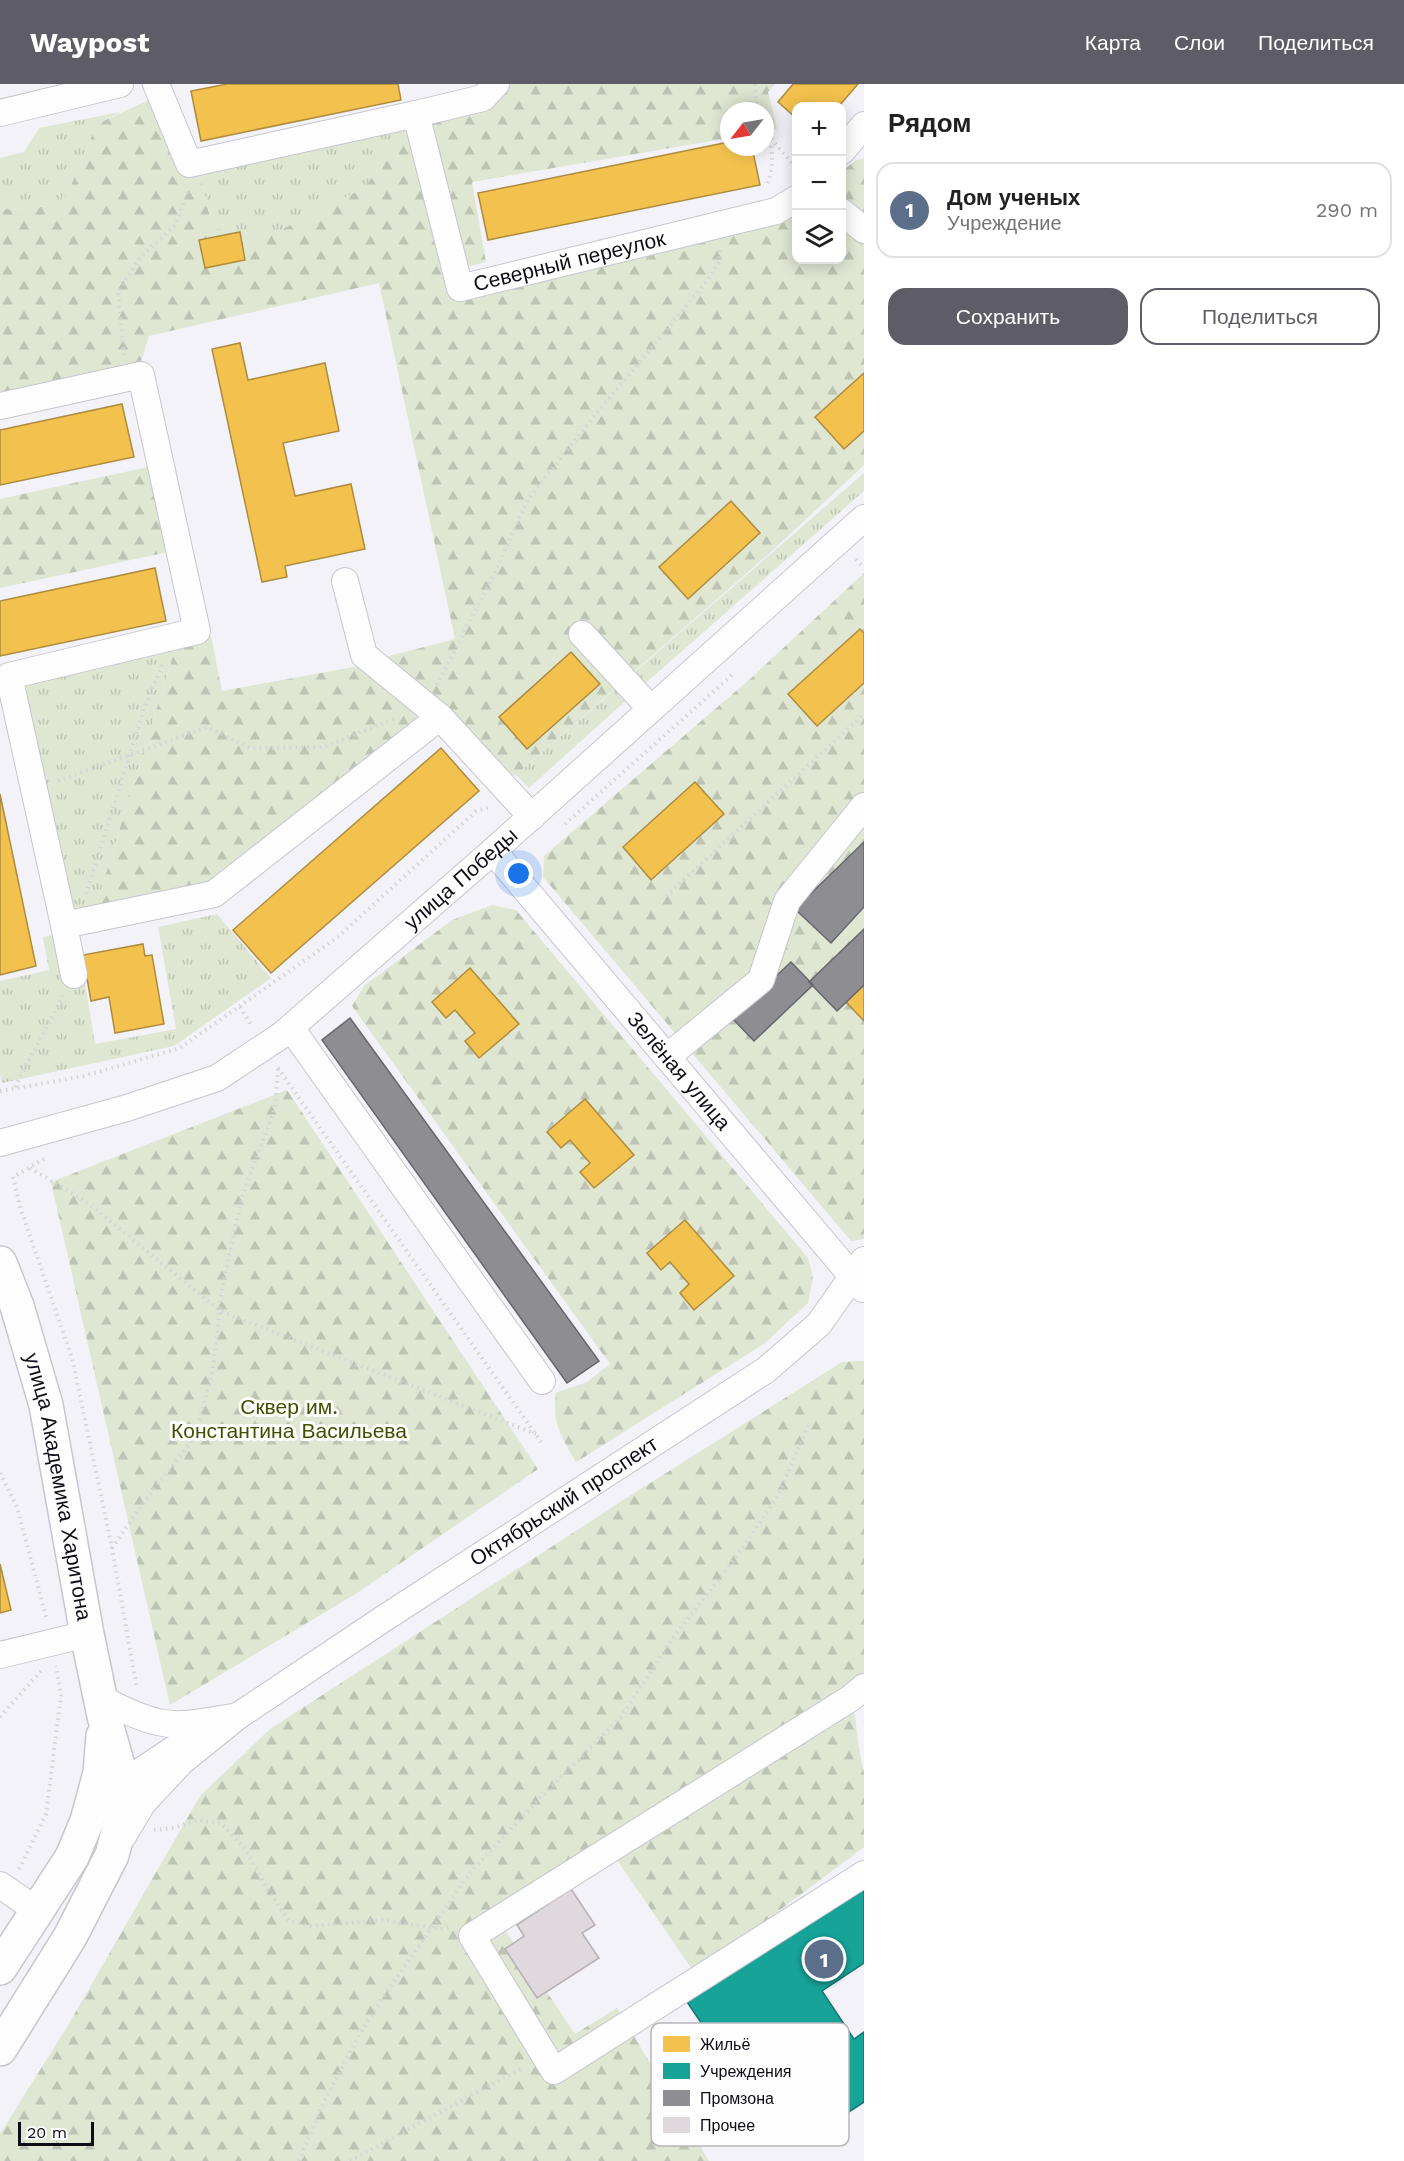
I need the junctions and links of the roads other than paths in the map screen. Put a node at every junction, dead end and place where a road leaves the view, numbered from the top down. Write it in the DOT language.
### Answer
graph roads {
  1 [pos="120,84"];
  2 [pos="156,84"];
  3 [pos="482,89"];
  4 [pos="0,112"];
  5 [pos="416,114"];
  6 [pos="864,125"];
  7 [pos="846,146"];
  8 [pos="792,201"];
  9 [pos="846,215"];
  10 [pos="864,230"];
  11 [pos="0,406"];
  12 [pos="864,518"];
  13 [pos="345,581"];
  14 [pos="582,634"];
  15 [pos="5,677"];
  16 [pos="651,709"];
  17 [pos="433,712"];
  18 [pos="864,806"];
  19 [pos="523,808"];
  20 [pos="493,851"];
  21 [pos="71,923"];
  22 [pos="74,975"];
  23 [pos="291,1028"];
  24 [pos="667,1057"];
  25 [pos="0,1143"];
  26 [pos="0,1263"];
  27 [pos="860,1275"];
  28 [pos="542,1381"];
  29 [pos="87,1634"];
  30 [pos="0,1655"];
  31 [pos="864,1687"];
  32 [pos="102,1707"];
  33 [pos="238,1716"];
  34 [pos="123,1784"];
  35 [pos="87,1821"];
  36 [pos="112,1855"];
  37 [pos="864,1874"];
  38 [pos="3,1887"];
  39 [pos="38,1911"];
  40 [pos="0,1968"];
  41 [pos="0,2049"];
  1 -- 4 [label="street"];
  2 -- 5 [label="street"];
  3 -- 5 [label="street"];
  5 -- 8 [label="street, Северный переулок"];
  6 -- 7 [label="street"];
  9 -- 10 [label="street"];
  11 -- 15 [label="street"];
  12 -- 16 [label="street, улица Победы"];
  13 -- 17 [label="street"];
  14 -- 16 [label="street"];
  15 -- 21 [label="street"];
  16 -- 19 [label="street, улица Победы"];
  17 -- 19 [label="street"];
  17 -- 21 [label="street"];
  18 -- 24 [label="street"];
  19 -- 20 [label="street, улица Победы"];
  20 -- 23 [label="street, улица Победы"];
  20 -- 24 [label="street, Зелёная улица"];
  21 -- 22 [label="street"];
  23 -- 25 [label="street, улица Победы"];
  23 -- 28 [label="street"];
  24 -- 27 [label="street, Зелёная улица"];
  26 -- 29 [label="main road, улица Академика Харитона"];
  27 -- 33 [label="street, Октябрьский проспект"];
  29 -- 30 [label="street"];
  29 -- 32 [label="main road, улица Академика Харитона"];
  31 -- 37 [label="street"];
  32 -- 33 [label="street, Октябрьский проспект"];
  32 -- 34 [label="main road, улица Академика Харитона"];
  32 -- 35 [label="main road, улица Академика Харитона"];
  33 -- 34 [label="street, Октябрьский проспект"];
  33 -- 36 [label="street, Октябрьский проспект"];
  34 -- 35 [label="street, Октябрьский проспект"];
  34 -- 36 [label="main road, улица Академика Харитона"];
  35 -- 39 [label="main road, улица Академика Харитона"];
  36 -- 41 [label="main road, улица Академика Харитона"];
  38 -- 39 [label="street"];
  39 -- 40 [label="main road, улица Академика Харитона"];
}
